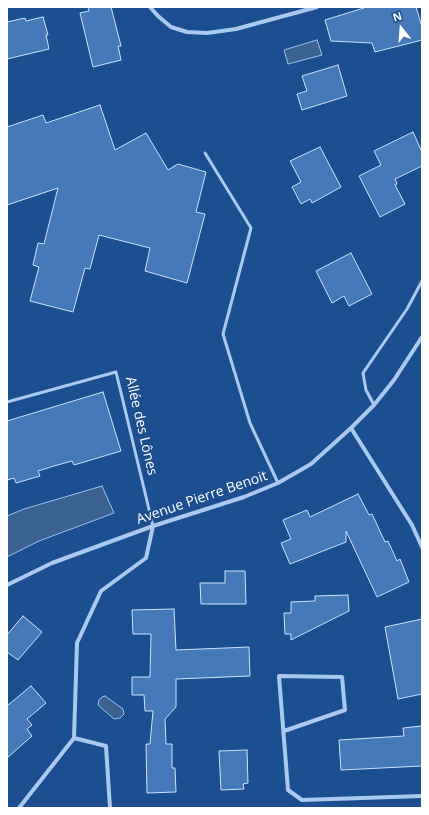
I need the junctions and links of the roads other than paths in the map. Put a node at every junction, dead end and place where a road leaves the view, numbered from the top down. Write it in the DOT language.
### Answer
graph roads {
  1 [pos="150,7"];
  2 [pos="317,7"];
  3 [pos="205,154"];
  4 [pos="422,281"];
  5 [pos="422,337"];
  6 [pos="7,402"];
  7 [pos="374,405"];
  8 [pos="351,428"];
  9 [pos="278,483"];
  10 [pos="153,526"];
  11 [pos="422,546"];
  12 [pos="7,585"];
  13 [pos="284,731"];
  14 [pos="74,738"];
  15 [pos="422,796"];
  16 [pos="19,808"];
  17 [pos="110,808"];
  1 -- 2 [label="street"];
  3 -- 9 [label="lane"];
  4 -- 7 [label="lane"];
  5 -- 7 [label="street, Avenue Pierre Benoit"];
  6 -- 10 [label="lane, Allée des Lônes"];
  7 -- 8 [label="street, Avenue Pierre Benoit"];
  8 -- 9 [label="street, Avenue Pierre Benoit"];
  8 -- 11 [label="street"];
  9 -- 10 [label="street, Avenue Pierre Benoit"];
  10 -- 12 [label="street, Avenue Pierre Benoit"];
  10 -- 14 [label="street"];
  13 -- 13 [label="street"];
  13 -- 15 [label="street"];
  14 -- 16 [label="street"];
  14 -- 17 [label="street"];
}
